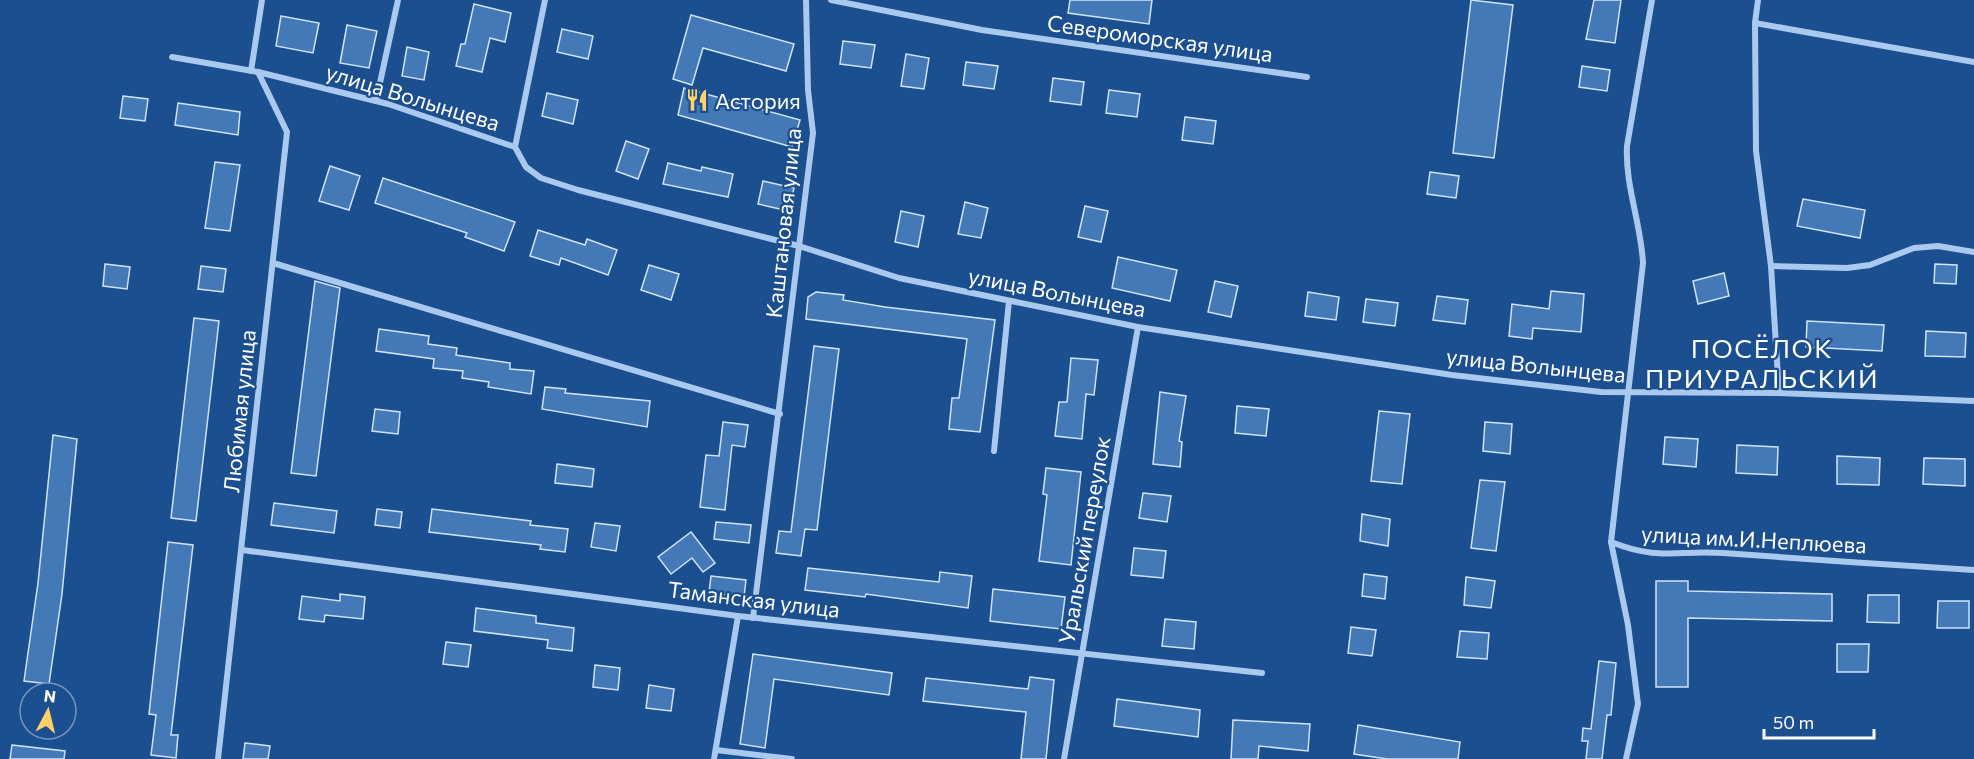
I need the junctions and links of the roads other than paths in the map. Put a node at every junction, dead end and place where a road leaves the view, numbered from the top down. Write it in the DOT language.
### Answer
graph roads {
  1 [pos="262,0"];
  2 [pos="398,0"];
  3 [pos="545,0"];
  4 [pos="806,0"];
  5 [pos="831,0"];
  6 [pos="1652,0"];
  7 [pos="1758,0"];
  8 [pos="1755,22"];
  9 [pos="172,57"];
  10 [pos="1974,62"];
  11 [pos="254,71"];
  12 [pos="1307,77"];
  13 [pos="376,101"];
  14 [pos="515,147"];
  15 [pos="799,246"];
  16 [pos="1974,252"];
  17 [pos="273,263"];
  18 [pos="1771,266"];
  19 [pos="1009,301"];
  20 [pos="1138,327"];
  21 [pos="1629,393"];
  22 [pos="1779,393"];
  23 [pos="1974,401"];
  24 [pos="780,414"];
  25 [pos="994,451"];
  26 [pos="1611,542"];
  27 [pos="242,550"];
  28 [pos="1974,570"];
  29 [pos="738,616"];
  30 [pos="753,618"];
  31 [pos="1083,653"];
  32 [pos="1262,673"];
  33 [pos="716,750"];
  34 [pos="218,759"];
  35 [pos="714,759"];
  36 [pos="792,759"];
  37 [pos="1064,759"];
  38 [pos="1626,759"];
  1 -- 11 [label="street"];
  2 -- 13 [label="street"];
  3 -- 14 [label="street"];
  4 -- 15 [label="street, Каштановая улица"];
  5 -- 12 [label="street, Североморская улица"];
  6 -- 21 [label="street, улица им.И.Неплюева"];
  7 -- 8 [label="street"];
  8 -- 10 [label="street"];
  8 -- 18 [label="street"];
  9 -- 11 [label="street, улица Волынцева"];
  11 -- 13 [label="street, улица Волынцева"];
  11 -- 17 [label="street, Любимая улица"];
  13 -- 14 [label="street, улица Волынцева"];
  14 -- 15 [label="street, улица Волынцева"];
  15 -- 19 [label="street, улица Волынцева"];
  15 -- 24 [label="street, Каштановая улица"];
  16 -- 18 [label="street"];
  17 -- 24 [label="street"];
  17 -- 27 [label="street, Любимая улица"];
  18 -- 22 [label="street"];
  19 -- 20 [label="street, улица Волынцева"];
  19 -- 25 [label="street"];
  20 -- 21 [label="street, улица Волынцева"];
  20 -- 31 [label="street, Уральский переулок"];
  21 -- 22 [label="street, улица Волынцева"];
  21 -- 26 [label="street, улица им.И.Неплюева"];
  22 -- 23 [label="street, улица Волынцева"];
  24 -- 30 [label="street, Каштановая улица"];
  26 -- 28 [label="street, улица им.И.Неплюева"];
  26 -- 38 [label="street"];
  27 -- 29 [label="street, Таманская улица"];
  27 -- 34 [label="street, Любимая улица"];
  29 -- 30 [label="street, Таманская улица"];
  29 -- 33 [label="street"];
  30 -- 31 [label="street, Таманская улица"];
  31 -- 32 [label="street, Таманская улица"];
  31 -- 37 [label="street, Уральский переулок"];
  33 -- 35 [label="street"];
  33 -- 36 [label="street"];
}
